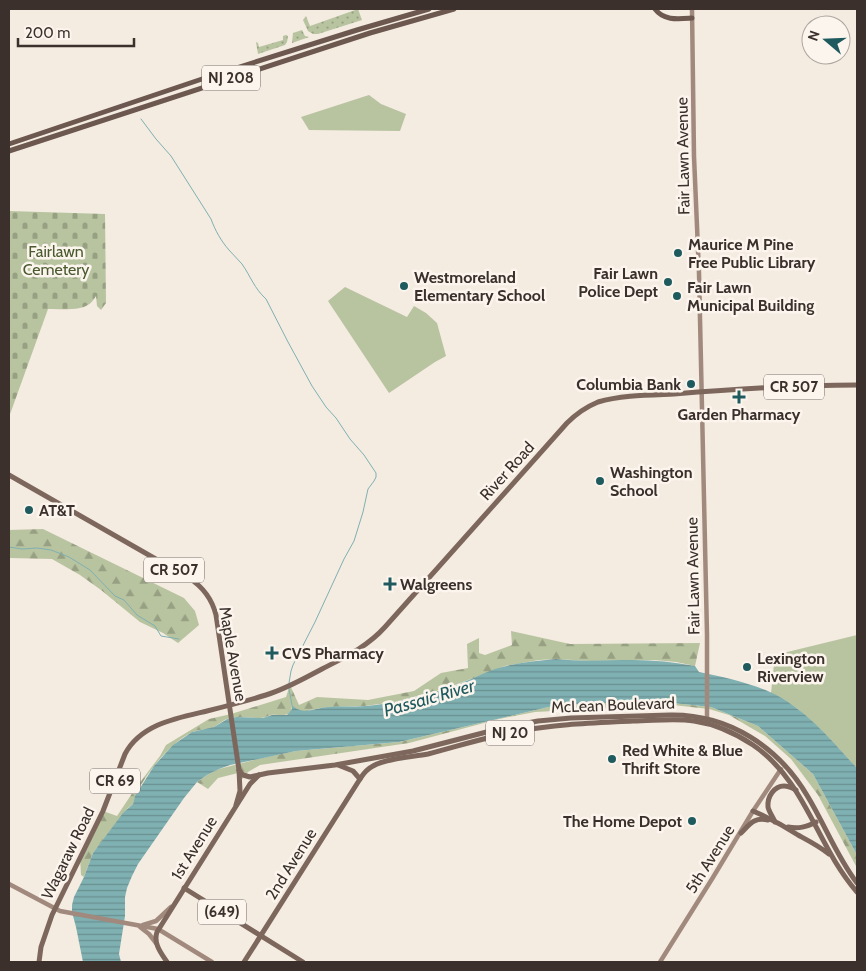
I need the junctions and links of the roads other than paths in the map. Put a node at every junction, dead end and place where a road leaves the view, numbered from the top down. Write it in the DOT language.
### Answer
graph roads {
  1 [pos="430,9"];
  2 [pos="454,9"];
  3 [pos="655,9"];
  4 [pos="692,9"];
  5 [pos="692,18"];
  6 [pos="9,144"];
  7 [pos="9,151"];
  8 [pos="857,385"];
  9 [pos="701,391"];
  10 [pos="9,475"];
  11 [pos="228,705"];
  12 [pos="707,719"];
  13 [pos="335,765"];
  14 [pos="781,769"];
  15 [pos="239,770"];
  16 [pos="264,773"];
  17 [pos="360,779"];
  18 [pos="796,790"];
  19 [pos="236,806"];
  20 [pos="753,812"];
  21 [pos="820,819"];
  22 [pos="775,822"];
  23 [pos="814,823"];
  24 [pos="784,826"];
  25 [pos="741,833"];
  26 [pos="831,856"];
  27 [pos="857,883"];
  28 [pos="9,884"];
  29 [pos="184,888"];
  30 [pos="857,892"];
  31 [pos="176,901"];
  32 [pos="55,909"];
  33 [pos="136,925"];
  34 [pos="158,929"];
  35 [pos="261,936"];
  36 [pos="156,943"];
  37 [pos="39,962"];
  38 [pos="167,962"];
  39 [pos="212,962"];
  40 [pos="244,962"];
  41 [pos="303,962"];
  42 [pos="660,962"];
  1 -- 6 [label="highway, NJ 208"];
  2 -- 7 [label="highway, NJ 208"];
  3 -- 5 [label="highway"];
  4 -- 5 [label="main road, Fair Lawn Avenue"];
  5 -- 9 [label="main road, Fair Lawn Avenue"];
  8 -- 9 [label="main road, River Road / CR 507"];
  9 -- 11 [label="main road, River Road / CR 507"];
  9 -- 12 [label="main road, Fair Lawn Avenue"];
  10 -- 11 [label="main road, Maple Avenue / CR 507"];
  11 -- 15 [label="main road, Maple Avenue"];
  11 -- 32 [label="main road, Wagaraw Road / CR 69"];
  12 -- 13 [label="main road, McLean Boulevard / NJ 20"];
  12 -- 14 [label="main road, McLean Boulevard / NJ 20"];
  12 -- 17 [label="main road, McLean Boulevard / NJ 20"];
  12 -- 21 [label="main road, McLean Boulevard / NJ 20"];
  13 -- 16 [label="main road, McLean Boulevard / NJ 20"];
  13 -- 17 [label="main road"];
  14 -- 18 [label="main road, McLean Boulevard / NJ 20"];
  14 -- 20 [label="main road, 5th Avenue"];
  15 -- 16 [label="main road"];
  15 -- 19 [label="main road, Maple Avenue"];
  16 -- 19 [label="main road, 1st Avenue"];
  17 -- 35 [label="main road, 2nd Avenue / NJ 20"];
  18 -- 22 [label="main road"];
  18 -- 23 [label="main road, McLean Boulevard / NJ 20"];
  19 -- 29 [label="main road, 1st Avenue"];
  20 -- 22 [label="main road"];
  20 -- 25 [label="main road, 5th Avenue"];
  21 -- 23 [label="main road"];
  21 -- 27 [label="main road, McLean Boulevard / NJ 20"];
  22 -- 24 [label="main road"];
  22 -- 25 [label="main road"];
  23 -- 24 [label="main road"];
  23 -- 26 [label="main road, McLean Boulevard / NJ 20"];
  24 -- 26 [label="main road"];
  25 -- 42 [label="main road, 5th Avenue"];
  26 -- 30 [label="main road, McLean Boulevard / NJ 20"];
  28 -- 32 [label="main road"];
  29 -- 31 [label="main road, 1st Avenue"];
  29 -- 35 [label="main road, (649)"];
  31 -- 33 [label="main road"];
  31 -- 34 [label="main road, 1st Avenue"];
  32 -- 33 [label="main road"];
  32 -- 37 [label="main road, Wagaraw Road"];
  33 -- 34 [label="main road"];
  33 -- 36 [label="main road"];
  34 -- 36 [label="main road, 1st Avenue"];
  34 -- 39 [label="main road"];
  35 -- 40 [label="main road, 2nd Avenue / NJ 20"];
  35 -- 41 [label="main road, (649)"];
  36 -- 38 [label="main road"];
}
